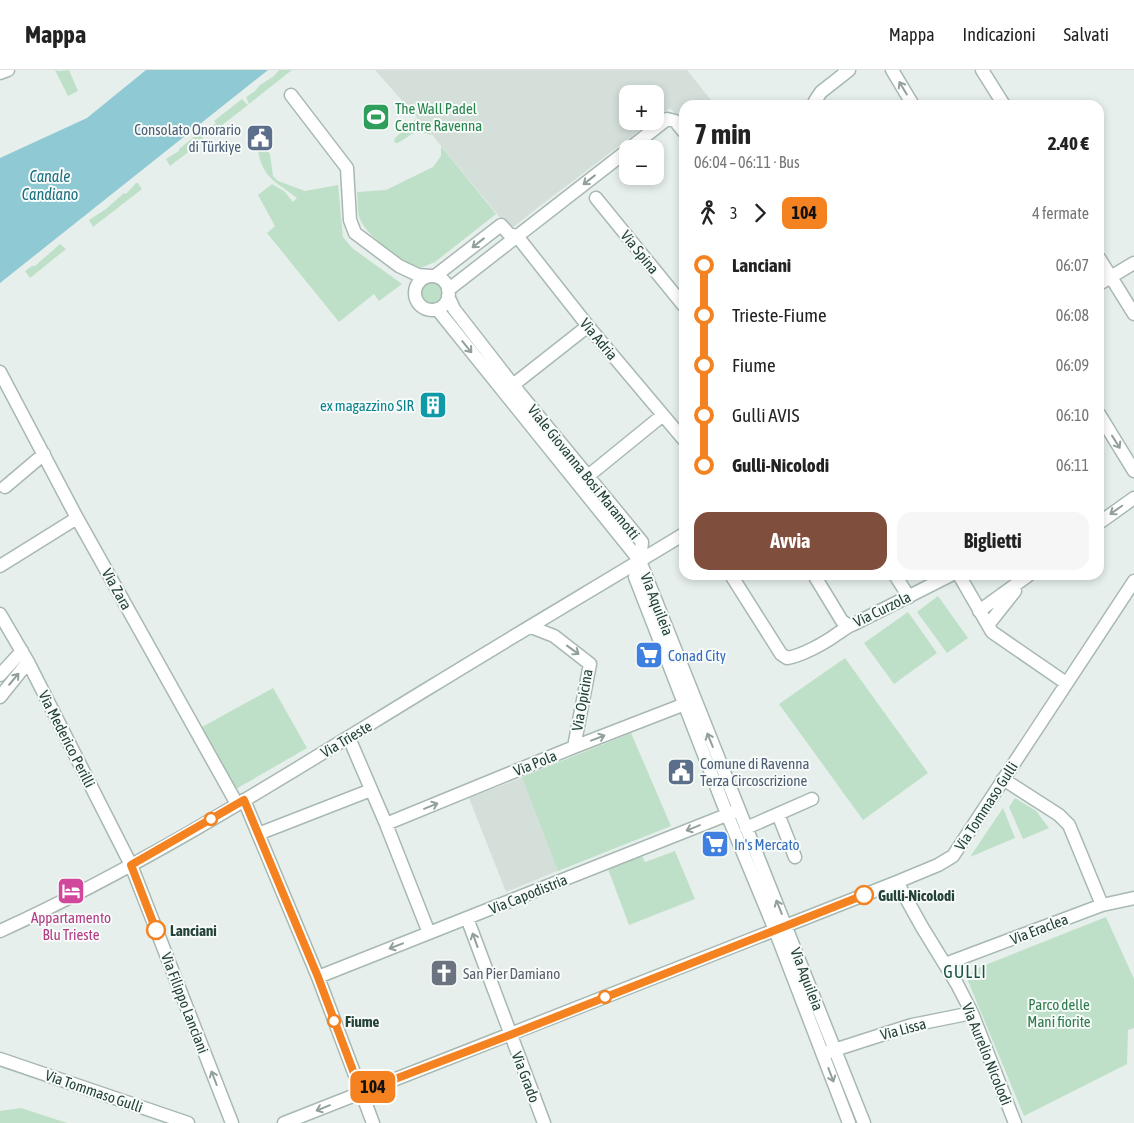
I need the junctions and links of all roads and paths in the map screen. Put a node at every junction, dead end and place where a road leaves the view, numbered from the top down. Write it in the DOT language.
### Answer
graph roads {
  1 [pos="849,70"];
  2 [pos="892,70"];
  3 [pos="982,70"];
  4 [pos="291,95"];
  5 [pos="818,100"];
  6 [pos="910,100"];
  7 [pos="1001,100"];
  8 [pos="679,127"];
  9 [pos="640,140"];
  10 [pos="619,156"];
  11 [pos="596,198"];
  12 [pos="517,236"];
  13 [pos="1134,263"];
  14 [pos="399,266"];
  15 [pos="1104,266"];
  16 [pos="432,276"];
  17 [pos="1111,277"];
  18 [pos="1104,281"];
  19 [pos="415,289"];
  20 [pos="448,293"];
  21 [pos="679,300"];
  22 [pos="437,308"];
  23 [pos="1134,314"];
  24 [pos="588,326"];
  25 [pos="0,372"];
  26 [pos="513,385"];
  27 [pos="663,415"];
  28 [pos="1104,422"];
  29 [pos="679,434"];
  30 [pos="44,454"];
  31 [pos="1134,470"];
  32 [pos="588,476"];
  33 [pos="5,487"];
  34 [pos="1134,498"];
  35 [pos="77,518"];
  36 [pos="1104,519"];
  37 [pos="679,537"];
  38 [pos="640,561"];
  39 [pos="0,566"];
  40 [pos="734,580"];
  41 [pos="817,580"];
  42 [pos="898,580"];
  43 [pos="941,580"];
  44 [pos="962,580"];
  45 [pos="1022,580"];
  46 [pos="1025,580"];
  47 [pos="1132,590"];
  48 [pos="909,597"];
  49 [pos="979,611"];
  50 [pos="0,614"];
  51 [pos="848,625"];
  52 [pos="988,625"];
  53 [pos="531,626"];
  54 [pos="25,657"];
  55 [pos="0,675"];
  56 [pos="1066,683"];
  57 [pos="0,697"];
  58 [pos="685,704"];
  59 [pos="349,738"];
  60 [pos="574,747"];
  61 [pos="1003,779"];
  62 [pos="371,790"];
  63 [pos="812,799"];
  64 [pos="241,802"];
  65 [pos="733,812"];
  66 [pos="778,814"];
  67 [pos="386,824"];
  68 [pos="746,828"];
  69 [pos="258,834"];
  70 [pos="795,857"];
  71 [pos="131,865"];
  72 [pos="897,882"];
  73 [pos="1134,898"];
  74 [pos="1102,905"];
  75 [pos="467,918"];
  76 [pos="781,928"];
  77 [pos="0,931"];
  78 [pos="429,933"];
  79 [pos="945,964"];
  80 [pos="318,977"];
  81 [pos="972,1013"];
  82 [pos="510,1035"];
  83 [pos="829,1052"];
  84 [pos="0,1058"];
  85 [pos="361,1092"];
  86 [pos="229,1119"];
  87 [pos="188,1123"];
  88 [pos="284,1123"];
  89 [pos="373,1123"];
  90 [pos="544,1123"];
  91 [pos="849,1123"];
  92 [pos="864,1123"];
  93 [pos="1015,1123"];
  1 -- 5 [label="street"];
  6 -- 2 [label="street, one-way"];
  3 -- 7 [label="street"];
  4 -- 14 [label="street"];
  8 -- 9 [label="street"];
  10 -- 12 [label="street, one-way"];
  11 -- 21 [label="street, Via Spina"];
  12 -- 16 [label="street, one-way"];
  12 -- 20 [label="street"];
  12 -- 24 [label="street, Via Adria"];
  13 -- 17 [label="street"];
  14 -- 16 [label="street"];
  14 -- 19 [label="street"];
  15 -- 17 [label="street"];
  16 -- 19 [label="street"];
  16 -- 20 [label="street"];
  17 -- 18 [label="street"];
  17 -- 23 [label="street"];
  19 -- 22 [label="street"];
  20 -- 22 [label="street"];
  20 -- 26 [label="street, Viale Giovanna Bosi Maramotti"];
  22 -- 38 [label="street, Viale Giovanna Bosi Maramotti, one-way"];
  24 -- 26 [label="street"];
  24 -- 27 [label="street, Via Adria"];
  25 -- 30 [label="street, Via Zara"];
  26 -- 32 [label="street, Viale Giovanna Bosi Maramotti"];
  27 -- 29 [label="street, Via Adria"];
  27 -- 32 [label="street"];
  28 -- 31 [label="street, one-way"];
  30 -- 33 [label="street"];
  30 -- 35 [label="street, Via Zara"];
  32 -- 38 [label="street, Viale Giovanna Bosi Maramotti"];
  34 -- 36 [label="street, one-way"];
  35 -- 39 [label="street"];
  35 -- 64 [label="street, Via Zara"];
  37 -- 38 [label="street, Via Trieste"];
  38 -- 53 [label="street, Via Trieste"];
  38 -- 58 [label="street, Via Aquileia"];
  65 -- 38 [label="street, Via Aquileia, one-way"];
  40 -- 51 [label="street, Via Curzola"];
  41 -- 51 [label="street"];
  42 -- 48 [label="street"];
  43 -- 48 [label="street, Via Curzola"];
  44 -- 49 [label="street"];
  45 -- 49 [label="street"];
  46 -- 52 [label="street"];
  47 -- 56 [label="street, Via Tommaso Gulli"];
  48 -- 51 [label="street, Via Curzola"];
  49 -- 52 [label="street"];
  50 -- 54 [label="street, Via Mederico Perilli"];
  52 -- 56 [label="street"];
  53 -- 59 [label="street, Via Trieste"];
  53 -- 60 [label="street, Via Opicina, one-way"];
  54 -- 55 [label="street"];
  57 -- 54 [label="street, one-way"];
  54 -- 71 [label="street, Via Mederico Perilli"];
  56 -- 61 [label="street, Via Tommaso Gulli"];
  60 -- 58 [label="street, Via Pola, one-way"];
  58 -- 65 [label="street, Via Aquileia"];
  59 -- 62 [label="street"];
  59 -- 64 [label="street, Via Trieste"];
  67 -- 60 [label="street, Via Pola, one-way"];
  61 -- 72 [label="street, Via Tommaso Gulli"];
  61 -- 74 [label="street"];
  62 -- 67 [label="street"];
  62 -- 69 [label="street"];
  63 -- 66 [label="street"];
  64 -- 69 [label="street, Via Zara"];
  64 -- 71 [label="street, Via Trieste"];
  65 -- 68 [label="street, Via Aquileia"];
  65 -- 75 [label="street, Via Capodistria, one-way"];
  65 -- 76 [label="street, Via Aquileia"];
  66 -- 68 [label="street"];
  66 -- 70 [label="street"];
  67 -- 78 [label="street"];
  76 -- 68 [label="street, Via Aquileia, one-way"];
  69 -- 80 [label="street, Via Zara"];
  71 -- 77 [label="street, Via Trieste"];
  86 -- 71 [label="street, Via Filippo Lanciani, one-way"];
  72 -- 76 [label="street, Via Tommaso Gulli"];
  72 -- 79 [label="street, Via Aurelio Nicolodi"];
  73 -- 74 [label="street, Via Eraclea"];
  74 -- 79 [label="street, Via Eraclea"];
  75 -- 78 [label="street, Via Capodistria"];
  82 -- 75 [label="street, Via Grado, one-way"];
  76 -- 82 [label="street, Via Tommaso Gulli"];
  76 -- 83 [label="street, Via Aquileia"];
  78 -- 80 [label="street, Via Capodistria, one-way"];
  79 -- 81 [label="street, Via Aurelio Nicolodi"];
  80 -- 85 [label="street, Via Zara"];
  81 -- 83 [label="street, Via Lissa"];
  81 -- 93 [label="street, Via Aurelio Nicolodi"];
  82 -- 85 [label="street, Via Tommaso Gulli"];
  82 -- 90 [label="street, Via Grado"];
  83 -- 91 [label="street, Via Aquileia, one-way"];
  83 -- 92 [label="street, Via Aquileia"];
  84 -- 87 [label="street, Via Tommaso Gulli"];
  85 -- 88 [label="street, Via Tommaso Gulli, one-way"];
  85 -- 89 [label="street, Via Zara"];
}
